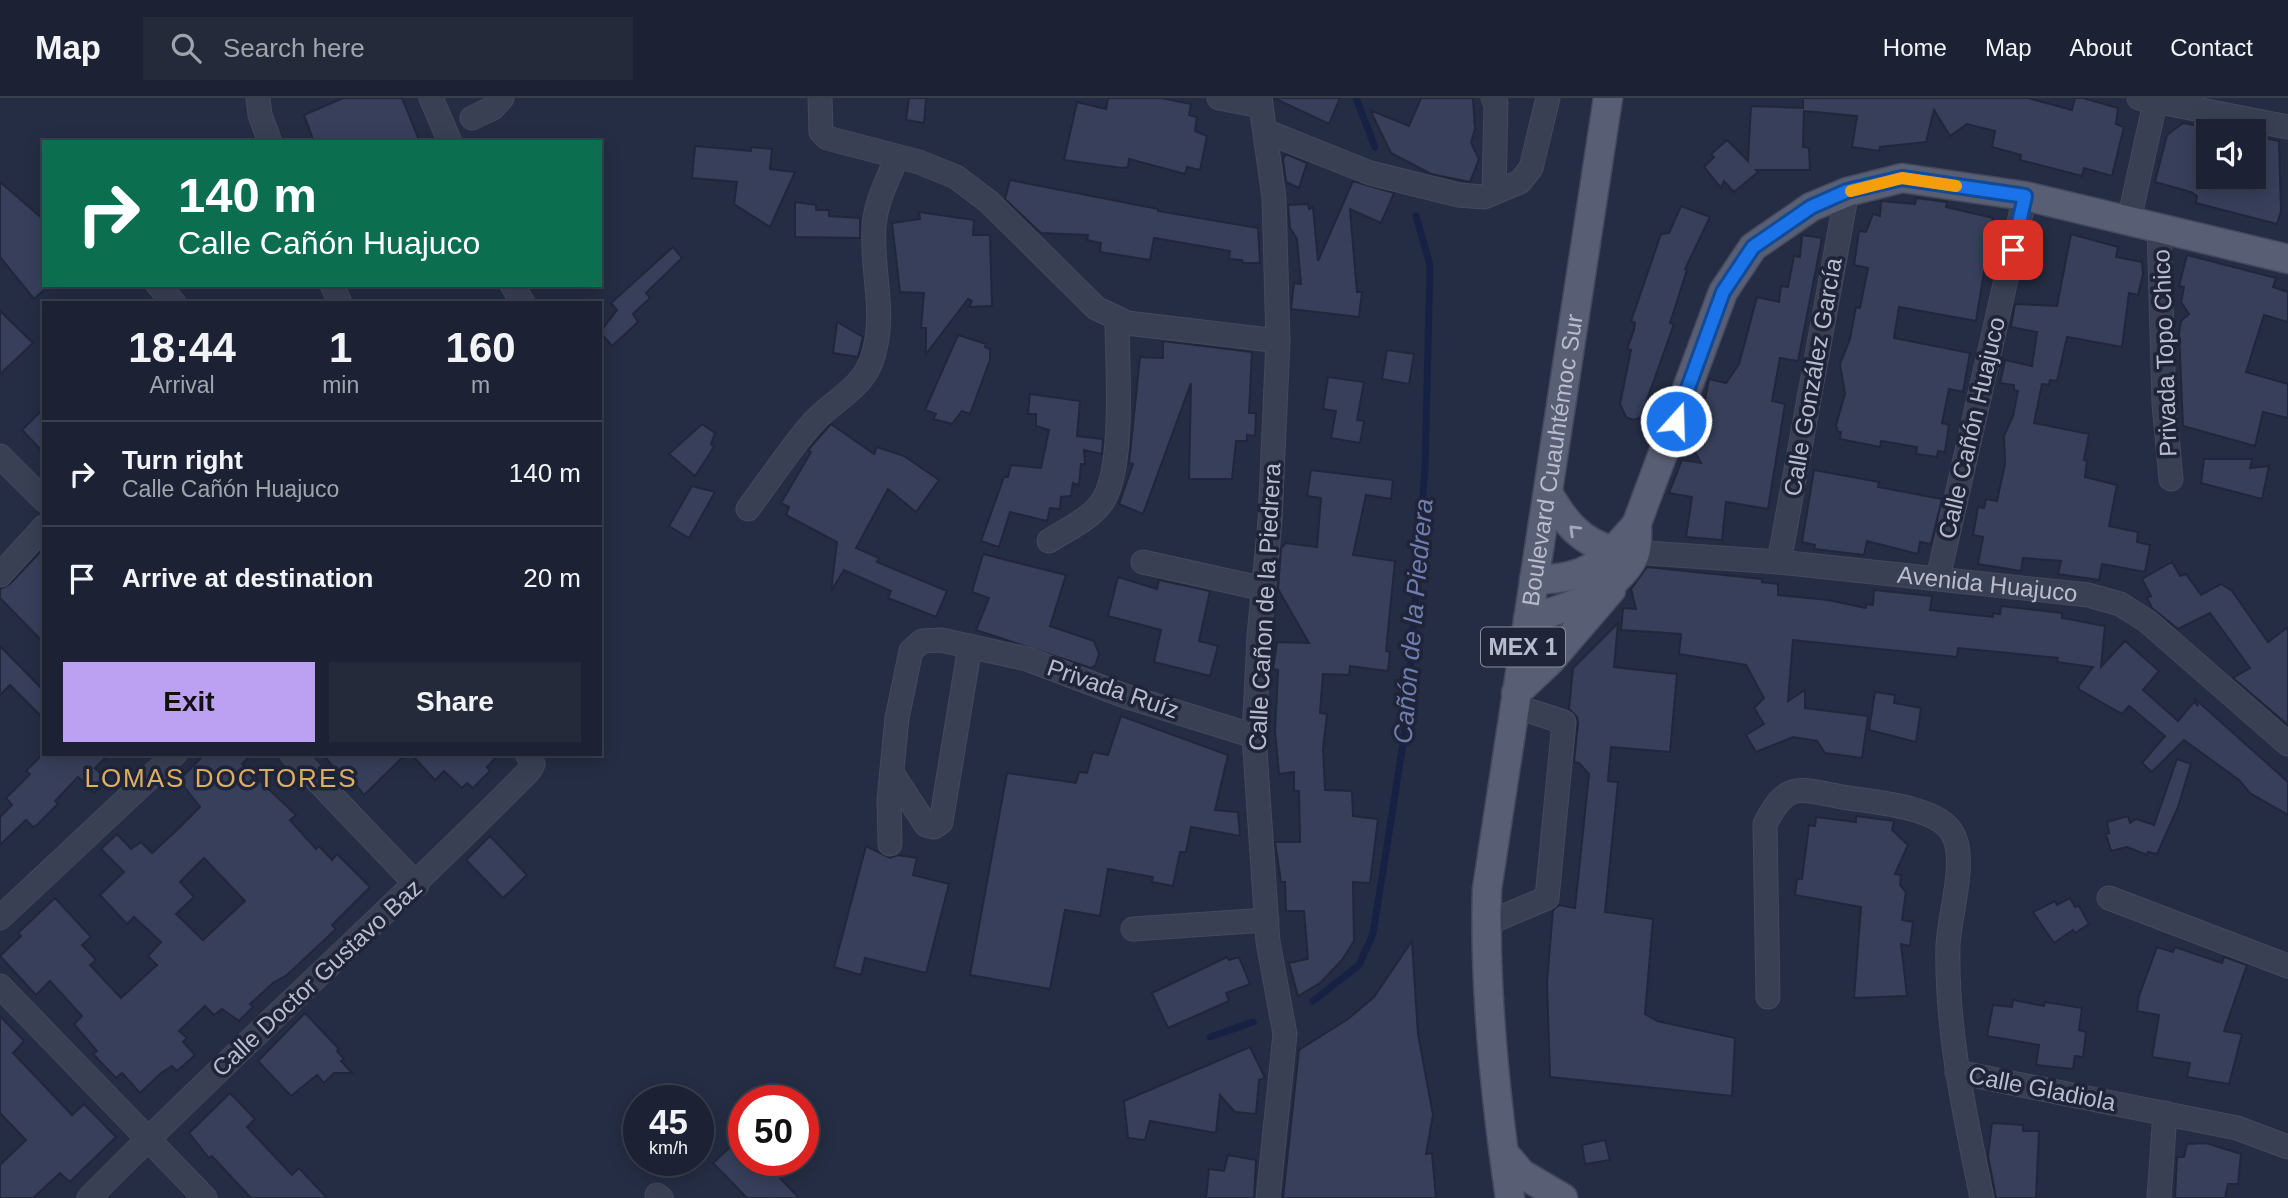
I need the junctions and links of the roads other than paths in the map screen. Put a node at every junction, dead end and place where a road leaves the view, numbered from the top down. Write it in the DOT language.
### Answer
graph roads {
  1 [pos="258,98"];
  2 [pos="432,98"];
  3 [pos="502,98"];
  4 [pos="820,98"];
  5 [pos="1219,98"];
  6 [pos="1493,98"];
  7 [pos="1548,98"];
  8 [pos="1608,98"];
  9 [pos="2147,101"];
  10 [pos="1260,102"];
  11 [pos="2288,127"];
  12 [pos="458,128"];
  13 [pos="1265,131"];
  14 [pos="269,140"];
  15 [pos="897,157"];
  16 [pos="1847,191"];
  17 [pos="1494,193"];
  18 [pos="2025,196"];
  19 [pos="2129,220"];
  20 [pos="2160,227"];
  21 [pos="2288,259"];
  22 [pos="160,287"];
  23 [pos="172,301"];
  24 [pos="1117,318"];
  25 [pos="1278,341"];
  26 [pos="0,456"];
  27 [pos="2171,479"];
  28 [pos="1548,493"];
  29 [pos="42,498"];
  30 [pos="748,509"];
  31 [pos="42,529"];
  32 [pos="1049,541"];
  33 [pos="1624,559"];
  34 [pos="1143,562"];
  35 [pos="1779,562"];
  36 [pos="0,575"];
  37 [pos="1938,578"];
  38 [pos="1534,579"];
  39 [pos="1264,589"];
  40 [pos="1528,619"];
  41 [pos="970,646"];
  42 [pos="1515,700"];
  43 [pos="1254,736"];
  44 [pos="2288,744"];
  45 [pos="173,756"];
  46 [pos="294,756"];
  47 [pos="528,756"];
  48 [pos="892,773"];
  49 [pos="890,845"];
  50 [pos="417,885"];
  51 [pos="2109,898"];
  52 [pos="0,918"];
  53 [pos="1267,920"];
  54 [pos="1486,924"];
  55 [pos="1133,929"];
  56 [pos="2288,966"];
  57 [pos="0,986"];
  58 [pos="1768,997"];
  59 [pos="1957,1072"];
  60 [pos="2165,1113"];
  61 [pos="148,1139"];
  62 [pos="2288,1147"];
  63 [pos="1504,1153"];
  64 [pos="89,1198"];
  65 [pos="205,1198"];
  66 [pos="1268,1198"];
  67 [pos="1510,1198"];
  68 [pos="1563,1198"];
  69 [pos="1982,1198"];
  70 [pos="2159,1198"];
  1 -- 14 [label="street"];
  2 -- 12 [label="street"];
  3 -- 12 [label="street"];
  4 -- 15 [label="street"];
  5 -- 10 [label="street"];
  6 -- 17 [label="street"];
  7 -- 17 [label="street"];
  8 -- 28 [label="main road, Boulevard Cuauhtémoc Sur / MEX 1"];
  9 -- 11 [label="street"];
  9 -- 19 [label="street"];
  10 -- 13 [label="street, Calle Cañon de la Piedrera"];
  13 -- 17 [label="street"];
  13 -- 25 [label="street, Calle Cañon de la Piedrera"];
  15 -- 24 [label="street"];
  15 -- 30 [label="street"];
  16 -- 18 [label="main road"];
  16 -- 33 [label="main road"];
  16 -- 35 [label="street, Calle González García"];
  18 -- 19 [label="main road"];
  18 -- 37 [label="street, Calle Cañón Huajuco"];
  19 -- 20 [label="main road"];
  20 -- 21 [label="main road"];
  20 -- 27 [label="street, Privada Topo Chico"];
  22 -- 23 [label="street"];
  24 -- 25 [label="street"];
  24 -- 32 [label="street"];
  25 -- 39 [label="street, Calle Cañon de la Piedrera"];
  26 -- 29 [label="street"];
  33 -- 28 [label="main road, one-way"];
  28 -- 38 [label="main road, Boulevard Cuauhtémoc Sur / MEX 1"];
  31 -- 36 [label="street"];
  33 -- 35 [label="street, Avenida Huajuco"];
  33 -- 38 [label="main road"];
  33 -- 40 [label="main road"];
  33 -- 42 [label="main road"];
  34 -- 39 [label="street"];
  35 -- 37 [label="street, Avenida Huajuco"];
  37 -- 44 [label="street, Avenida Huajuco"];
  38 -- 40 [label="main road, Boulevard Cuauhtémoc Sur / MEX 1"];
  39 -- 43 [label="street, Calle Cañon de la Piedrera"];
  40 -- 42 [label="main road, Boulevard Cuauhtémoc Sur / MEX 1"];
  41 -- 43 [label="street, Privada Ruíz"];
  41 -- 48 [label="street, Privada Ruíz"];
  41 -- 48 [label="street"];
  42 -- 54 [label="main road, Boulevard Cuauhtémoc Sur / MEX 1"];
  42 -- 54 [label="street"];
  43 -- 53 [label="street, Calle Cañon de la Piedrera"];
  45 -- 52 [label="street"];
  46 -- 50 [label="street"];
  47 -- 50 [label="street, Calle Doctor Gustavo Baz"];
  48 -- 49 [label="street, Privada Ruíz"];
  50 -- 61 [label="street, Calle Doctor Gustavo Baz"];
  51 -- 56 [label="street"];
  53 -- 55 [label="street"];
  53 -- 66 [label="street, Calle Cañon de la Piedrera"];
  54 -- 63 [label="main road, Boulevard Cuauhtémoc Sur / MEX 1"];
  57 -- 61 [label="street"];
  58 -- 59 [label="street, Calle Gladiola"];
  59 -- 60 [label="street, Calle Gladiola"];
  59 -- 69 [label="street"];
  60 -- 62 [label="street, Calle Gladiola"];
  60 -- 70 [label="street"];
  61 -- 64 [label="street, Calle Doctor Gustavo Baz"];
  61 -- 65 [label="street"];
  63 -- 67 [label="main road, Boulevard Cuauhtémoc Sur / MEX 1"];
  63 -- 68 [label="main road"];
}
